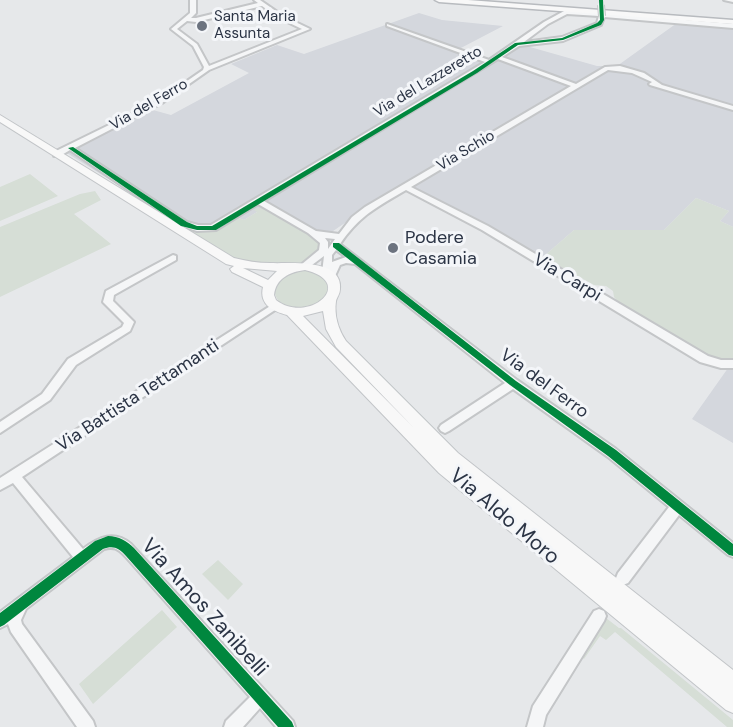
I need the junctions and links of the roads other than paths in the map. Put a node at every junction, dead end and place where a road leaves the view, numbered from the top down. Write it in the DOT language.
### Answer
graph roads {
  1 [pos="193,0"];
  2 [pos="439,0"];
  3 [pos="481,0"];
  4 [pos="727,0"];
  5 [pos="733,0"];
  6 [pos="259,2"];
  7 [pos="601,2"];
  8 [pos="187,19"];
  9 [pos="733,22"];
  10 [pos="389,25"];
  11 [pos="517,44"];
  12 [pos="494,60"];
  13 [pos="207,69"];
  14 [pos="576,86"];
  15 [pos="733,108"];
  16 [pos="0,118"];
  17 [pos="0,126"];
  18 [pos="70,147"];
  19 [pos="52,155"];
  20 [pos="406,187"];
  21 [pos="260,202"];
  22 [pos="332,239"];
  23 [pos="172,258"];
  24 [pos="361,263"];
  25 [pos="305,266"];
  26 [pos="292,268"];
  27 [pos="330,275"];
  28 [pos="269,285"];
  29 [pos="330,301"];
  30 [pos="275,306"];
  31 [pos="291,312"];
  32 [pos="731,364"];
  33 [pos="513,383"];
  34 [pos="0,428"];
  35 [pos="445,428"];
  36 [pos="14,476"];
  37 [pos="0,485"];
  38 [pos="677,507"];
  39 [pos="733,551"];
  40 [pos="82,558"];
  41 [pos="623,578"];
  42 [pos="599,616"];
  43 [pos="5,624"];
  44 [pos="733,682"];
  45 [pos="260,697"];
  46 [pos="733,703"];
  47 [pos="87,727"];
  48 [pos="232,727"];
  49 [pos="287,727"];
  50 [pos="533,727"];
  1 -- 8 [label="street, Via del Ferro"];
  2 -- 9 [label="highway"];
  3 -- 9 [label="highway"];
  4 -- 5 [label="street"];
  6 -- 8 [label="street"];
  6 -- 13 [label="street"];
  7 -- 11 [label="street, Via del Lazzeretto, bridge"];
  8 -- 13 [label="street, Via del Ferro"];
  9 -- 11 [label="street"];
  10 -- 12 [label="street"];
  11 -- 12 [label="street, Via del Lazzeretto"];
  12 -- 14 [label="street"];
  12 -- 21 [label="street, Via del Lazzeretto"];
  13 -- 18 [label="street, Via del Ferro"];
  14 -- 15 [label="street, Via Schio"];
  14 -- 20 [label="street, Via Schio"];
  16 -- 19 [label="main road"];
  17 -- 19 [label="main road"];
  18 -- 19 [label="street, Via del Ferro"];
  18 -- 21 [label="street"];
  19 -- 26 [label="main road"];
  19 -- 28 [label="main road"];
  20 -- 22 [label="street, Via Schio"];
  20 -- 32 [label="street, Via Carpi"];
  21 -- 22 [label="street, Via del Ferro"];
  22 -- 24 [label="street, Via del Ferro"];
  22 -- 25 [label="street, Via Schio"];
  22 -- 27 [label="street, Via Schio"];
  23 -- 34 [label="street"];
  24 -- 27 [label="street"];
  24 -- 33 [label="street, Via del Ferro"];
  25 -- 26 [label="main road"];
  25 -- 27 [label="main road"];
  26 -- 28 [label="main road"];
  27 -- 29 [label="main road, Via Aldo Moro"];
  28 -- 30 [label="main road"];
  29 -- 31 [label="main road"];
  29 -- 44 [label="main road, Via Aldo Moro"];
  30 -- 31 [label="main road, Via Aldo Moro"];
  30 -- 36 [label="street, Via Battista Tettamanti"];
  31 -- 46 [label="main road, Via Aldo Moro"];
  33 -- 35 [label="street, Via del Ferro"];
  33 -- 38 [label="street, Via del Ferro"];
  36 -- 37 [label="street, Via Battista Tettamanti"];
  36 -- 40 [label="street"];
  38 -- 39 [label="street, Via del Ferro"];
  38 -- 41 [label="street"];
  40 -- 43 [label="street, Via Amos Zanibelli"];
  40 -- 45 [label="street, Via Amos Zanibelli"];
  42 -- 50 [label="street"];
  43 -- 47 [label="street"];
  45 -- 48 [label="street"];
  45 -- 49 [label="street, Via Amos Zanibelli"];
}
